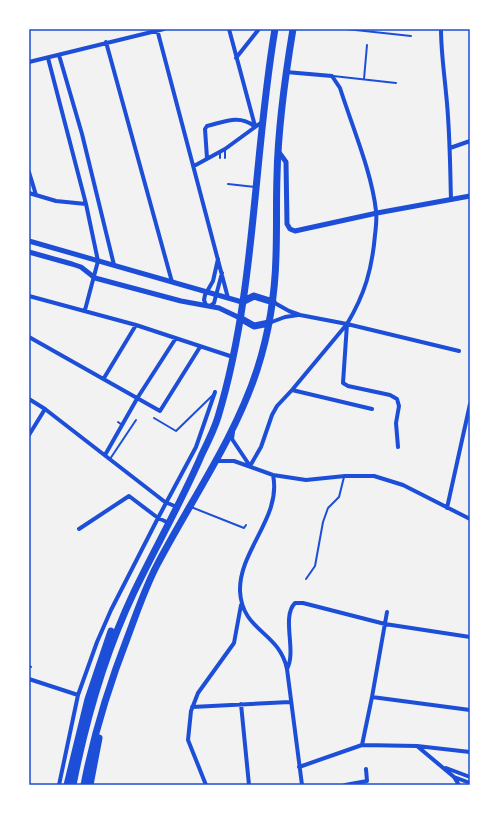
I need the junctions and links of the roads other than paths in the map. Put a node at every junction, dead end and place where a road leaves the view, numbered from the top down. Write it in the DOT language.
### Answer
graph roads {
  1 [pos="164,29"];
  2 [pos="229,29"];
  3 [pos="258,29"];
  4 [pos="275,29"];
  5 [pos="293,29"];
  6 [pos="346,29"];
  7 [pos="441,29"];
  8 [pos="157,30"];
  9 [pos="367,30"];
  10 [pos="411,36"];
  11 [pos="106,42"];
  12 [pos="366,45"];
  13 [pos="59,55"];
  14 [pos="48,58"];
  15 [pos="236,58"];
  16 [pos="29,62"];
  17 [pos="286,72"];
  18 [pos="332,76"];
  19 [pos="364,79"];
  20 [pos="396,82"];
  21 [pos="263,122"];
  22 [pos="255,126"];
  23 [pos="470,141"];
  24 [pos="450,148"];
  25 [pos="225,149"];
  26 [pos="278,151"];
  27 [pos="220,152"];
  28 [pos="208,158"];
  29 [pos="220,158"];
  30 [pos="225,158"];
  31 [pos="194,166"];
  32 [pos="29,172"];
  33 [pos="230,181"];
  34 [pos="257,188"];
  35 [pos="29,194"];
  36 [pos="36,195"];
  37 [pos="470,196"];
  38 [pos="451,200"];
  39 [pos="86,204"];
  40 [pos="377,213"];
  41 [pos="29,241"];
  42 [pos="29,253"];
  43 [pos="218,258"];
  44 [pos="98,261"];
  45 [pos="114,265"];
  46 [pos="223,272"];
  47 [pos="95,278"];
  48 [pos="172,282"];
  49 [pos="207,292"];
  50 [pos="216,294"];
  51 [pos="29,296"];
  52 [pos="228,298"];
  53 [pos="242,302"];
  54 [pos="272,302"];
  55 [pos="208,306"];
  56 [pos="85,310"];
  57 [pos="300,315"];
  58 [pos="240,318"];
  59 [pos="269,323"];
  60 [pos="347,324"];
  61 [pos="136,325"];
  62 [pos="29,337"];
  63 [pos="176,338"];
  64 [pos="200,347"];
  65 [pos="459,351"];
  66 [pos="233,356"];
  67 [pos="104,378"];
  68 [pos="292,390"];
  69 [pos="215,392"];
  70 [pos="138,397"];
  71 [pos="29,399"];
  72 [pos="470,404"];
  73 [pos="372,409"];
  74 [pos="45,410"];
  75 [pos="154,418"];
  76 [pos="136,420"];
  77 [pos="118,422"];
  78 [pos="234,423"];
  79 [pos="122,425"];
  80 [pos="29,435"];
  81 [pos="398,447"];
  82 [pos="106,455"];
  83 [pos="110,459"];
  84 [pos="214,461"];
  85 [pos="250,466"];
  86 [pos="273,475"];
  87 [pos="345,476"];
  88 [pos="166,502"];
  89 [pos="190,506"];
  90 [pos="176,507"];
  91 [pos="447,508"];
  92 [pos="158,518"];
  93 [pos="470,519"];
  94 [pos="169,523"];
  95 [pos="246,525"];
  96 [pos="79,529"];
  97 [pos="306,578"];
  98 [pos="134,593"];
  99 [pos="143,595"];
  100 [pos="241,605"];
  101 [pos="387,612"];
  102 [pos="385,624"];
  103 [pos="470,638"];
  104 [pos="287,669"];
  105 [pos="29,679"];
  106 [pos="78,695"];
  107 [pos="372,697"];
  108 [pos="290,702"];
  109 [pos="241,704"];
  110 [pos="192,707"];
  111 [pos="470,710"];
  112 [pos="362,745"];
  113 [pos="417,746"];
  114 [pos="470,752"];
  115 [pos="299,767"];
  116 [pos="442,767"];
  117 [pos="366,769"];
  118 [pos="454,777"];
  119 [pos="470,777"];
  120 [pos="470,783"];
  121 [pos="59,785"];
  122 [pos="67,785"];
  123 [pos="73,785"];
  124 [pos="84,785"];
  125 [pos="90,785"];
  126 [pos="206,785"];
  127 [pos="249,785"];
  128 [pos="302,785"];
  129 [pos="345,785"];
  130 [pos="459,785"];
  1 -- 8 [label="street"];
  2 -- 15 [label="street"];
  3 -- 15 [label="street"];
  4 -- 21 [label="highway"];
  5 -- 17 [label="highway"];
  6 -- 9 [label="lane"];
  7 -- 24 [label="street"];
  8 -- 11 [label="street"];
  8 -- 31 [label="street"];
  9 -- 10 [label="lane"];
  11 -- 13 [label="street"];
  11 -- 48 [label="street"];
  12 -- 19 [label="lane"];
  13 -- 14 [label="street"];
  13 -- 45 [label="street"];
  14 -- 16 [label="street"];
  14 -- 39 [label="street"];
  15 -- 22 [label="street"];
  17 -- 18 [label="street"];
  17 -- 26 [label="highway"];
  18 -- 19 [label="lane"];
  18 -- 40 [label="street"];
  19 -- 20 [label="lane"];
  21 -- 22 [label="street"];
  21 -- 34 [label="highway"];
  22 -- 25 [label="street"];
  22 -- 28 [label="street"];
  23 -- 24 [label="street"];
  24 -- 38 [label="street"];
  25 -- 27 [label="street"];
  25 -- 30 [label="lane"];
  26 -- 40 [label="street"];
  26 -- 54 [label="highway"];
  27 -- 28 [label="street"];
  27 -- 29 [label="lane"];
  28 -- 31 [label="street"];
  31 -- 43 [label="street"];
  32 -- 36 [label="street"];
  33 -- 34 [label="lane"];
  34 -- 53 [label="highway"];
  35 -- 36 [label="street"];
  36 -- 39 [label="street"];
  37 -- 38 [label="street"];
  38 -- 40 [label="street"];
  39 -- 44 [label="street"];
  40 -- 60 [label="street"];
  41 -- 44 [label="street"];
  42 -- 47 [label="street"];
  43 -- 46 [label="street"];
  43 -- 49 [label="street"];
  44 -- 45 [label="street"];
  44 -- 47 [label="street"];
  45 -- 48 [label="street"];
  46 -- 50 [label="street"];
  46 -- 52 [label="street"];
  47 -- 55 [label="street"];
  47 -- 56 [label="street"];
  48 -- 49 [label="street"];
  49 -- 50 [label="street"];
  49 -- 55 [label="street"];
  50 -- 52 [label="street"];
  50 -- 55 [label="street"];
  51 -- 56 [label="street"];
  52 -- 53 [label="street"];
  53 -- 54 [label="highway"];
  53 -- 58 [label="highway"];
  54 -- 57 [label="street"];
  54 -- 59 [label="highway"];
  55 -- 58 [label="street"];
  56 -- 61 [label="street"];
  57 -- 59 [label="street"];
  57 -- 60 [label="street"];
  58 -- 59 [label="highway"];
  58 -- 66 [label="highway"];
  59 -- 78 [label="highway"];
  60 -- 65 [label="street"];
  60 -- 68 [label="street"];
  60 -- 81 [label="street"];
  61 -- 63 [label="street"];
  61 -- 67 [label="street"];
  62 -- 67 [label="street"];
  63 -- 64 [label="street"];
  63 -- 70 [label="street"];
  64 -- 66 [label="street"];
  64 -- 70 [label="street"];
  66 -- 90 [label="highway"];
  67 -- 70 [label="street"];
  68 -- 73 [label="street"];
  68 -- 85 [label="street"];
  69 -- 75 [label="lane"];
  69 -- 88 [label="street"];
  70 -- 79 [label="street"];
  71 -- 74 [label="street"];
  72 -- 91 [label="street"];
  74 -- 80 [label="street"];
  74 -- 82 [label="street"];
  76 -- 83 [label="lane"];
  77 -- 79 [label="lane"];
  78 -- 84 [label="highway"];
  78 -- 85 [label="street"];
  79 -- 82 [label="street"];
  82 -- 83 [label="street"];
  83 -- 88 [label="street"];
  84 -- 85 [label="street"];
  84 -- 89 [label="highway"];
  85 -- 86 [label="street"];
  86 -- 87 [label="street"];
  86 -- 100 [label="street"];
  87 -- 91 [label="street"];
  87 -- 97 [label="lane"];
  88 -- 90 [label="street"];
  88 -- 92 [label="street"];
  89 -- 95 [label="lane"];
  89 -- 99 [label="highway"];
  90 -- 94 [label="highway"];
  91 -- 93 [label="street"];
  92 -- 94 [label="street"];
  92 -- 96 [label="street"];
  92 -- 106 [label="street"];
  94 -- 98 [label="highway"];
  98 -- 122 [label="highway"];
  98 -- 123 [label="highway"];
  99 -- 124 [label="highway"];
  99 -- 125 [label="highway"];
  100 -- 104 [label="street"];
  100 -- 110 [label="street"];
  101 -- 102 [label="street"];
  102 -- 103 [label="street"];
  102 -- 104 [label="street"];
  102 -- 107 [label="street"];
  104 -- 108 [label="street"];
  105 -- 106 [label="street"];
  106 -- 121 [label="street"];
  107 -- 111 [label="street"];
  107 -- 112 [label="street"];
  108 -- 109 [label="street"];
  108 -- 115 [label="street"];
  109 -- 110 [label="street"];
  109 -- 127 [label="street"];
  110 -- 126 [label="street"];
  112 -- 113 [label="street"];
  112 -- 115 [label="street"];
  113 -- 114 [label="street"];
  113 -- 116 [label="street"];
  115 -- 128 [label="street"];
  116 -- 118 [label="street"];
  116 -- 119 [label="street"];
  117 -- 129 [label="street"];
  118 -- 120 [label="street"];
  118 -- 130 [label="street"];
}
